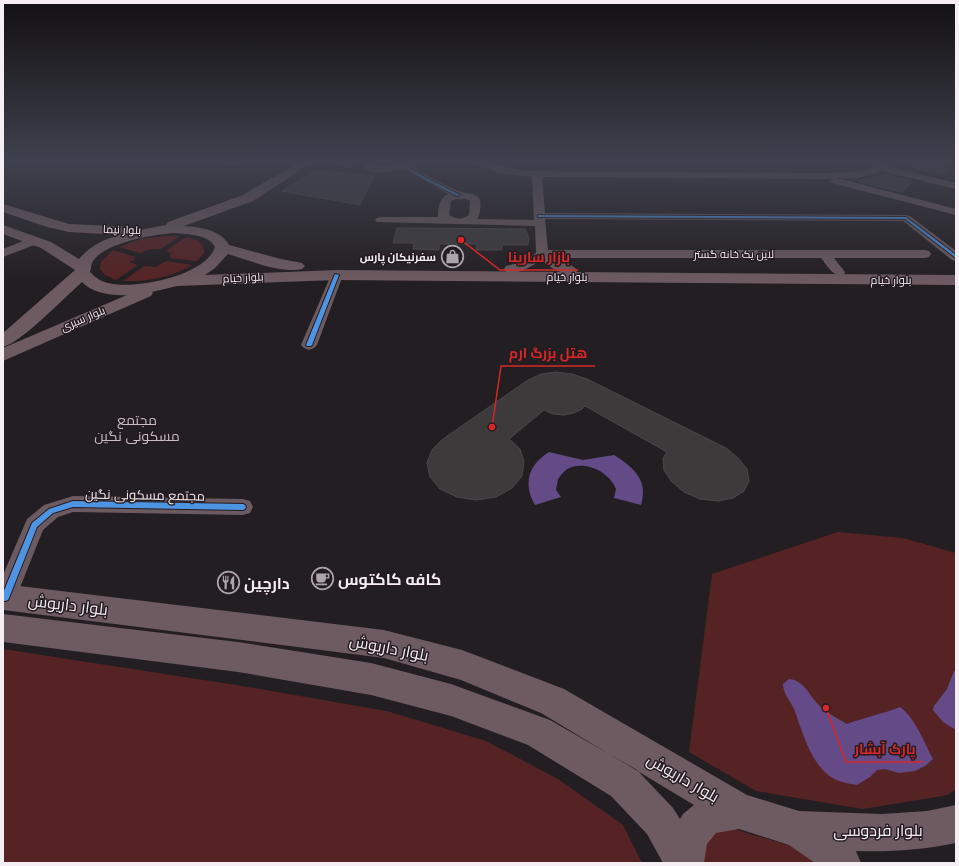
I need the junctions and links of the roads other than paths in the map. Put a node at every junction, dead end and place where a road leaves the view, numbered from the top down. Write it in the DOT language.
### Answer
graph roads {
  1 [pos="236,202"];
  2 [pos="243,202"];
  3 [pos="445,202"];
  4 [pos="475,202"];
  5 [pos="539,202"];
  6 [pos="919,202"];
  7 [pos="3,208"];
  8 [pos="956,212"];
  9 [pos="540,219"];
  10 [pos="381,220"];
  11 [pos="448,220"];
  12 [pos="461,222"];
  13 [pos="3,229"];
  14 [pos="155,231"];
  15 [pos="224,235"];
  16 [pos="33,241"];
  17 [pos="3,253"];
  18 [pos="542,254"];
  19 [pos="824,254"];
  20 [pos="925,254"];
  21 [pos="956,257"];
  22 [pos="510,269"];
  23 [pos="82,270"];
  24 [pos="571,270"];
  25 [pos="839,272"];
  26 [pos="956,273"];
  27 [pos="337,275"];
  28 [pos="956,280"];
  29 [pos="171,283"];
  30 [pos="3,342"];
  31 [pos="309,345"];
  32 [pos="3,355"];
  33 [pos="243,507"];
  34 [pos="4,608"];
  35 [pos="739,811"];
  36 [pos="956,824"];
  37 [pos="798,829"];
  38 [pos="685,863"];
  39 [pos="842,863"];
  1 -- 14 [label="main road"];
  2 -- 15 [label="main road"];
  3 -- 11 [label="street"];
  4 -- 12 [label="street"];
  5 -- 9 [label="street"];
  6 -- 8 [label="street"];
  7 -- 14 [label="main road, بلوار نیما"];
  9 -- 12 [label="street"];
  9 -- 18 [label="street"];
  9 -- 21 [label="street"];
  10 -- 11 [label="street"];
  11 -- 12 [label="street"];
  13 -- 16 [label="main road"];
  14 -- 15 [label="main road, بلوار خیام"];
  14 -- 23 [label="main road"];
  15 -- 22 [label="main road, بلوار خیام"];
  15 -- 29 [label="main road"];
  16 -- 17 [label="street"];
  16 -- 23 [label="main road"];
  18 -- 19 [label="street, لاین یک خانه گستر"];
  18 -- 22 [label="street"];
  18 -- 24 [label="street"];
  19 -- 20 [label="street, لاین یک خانه گستر"];
  19 -- 25 [label="street"];
  22 -- 24 [label="main road, بلوار خیام"];
  23 -- 29 [label="main road"];
  23 -- 30 [label="main road"];
  24 -- 25 [label="main road, بلوار خیام"];
  25 -- 26 [label="main road, بلوار خیام"];
  27 -- 28 [label="main road, بلوار خیام"];
  27 -- 29 [label="main road, بلوار خیام"];
  27 -- 31 [label="street"];
  29 -- 32 [label="main road, بلوار سیری"];
  33 -- 34 [label="street, مجتمع مسکونی نگین"];
  34 -- 35 [label="main road, بلوار داریوش"];
  34 -- 38 [label="main road"];
  35 -- 37 [label="main road"];
  35 -- 38 [label="main road"];
  36 -- 37 [label="main road, بلوار فردوسی"];
  37 -- 39 [label="main road"];
}
